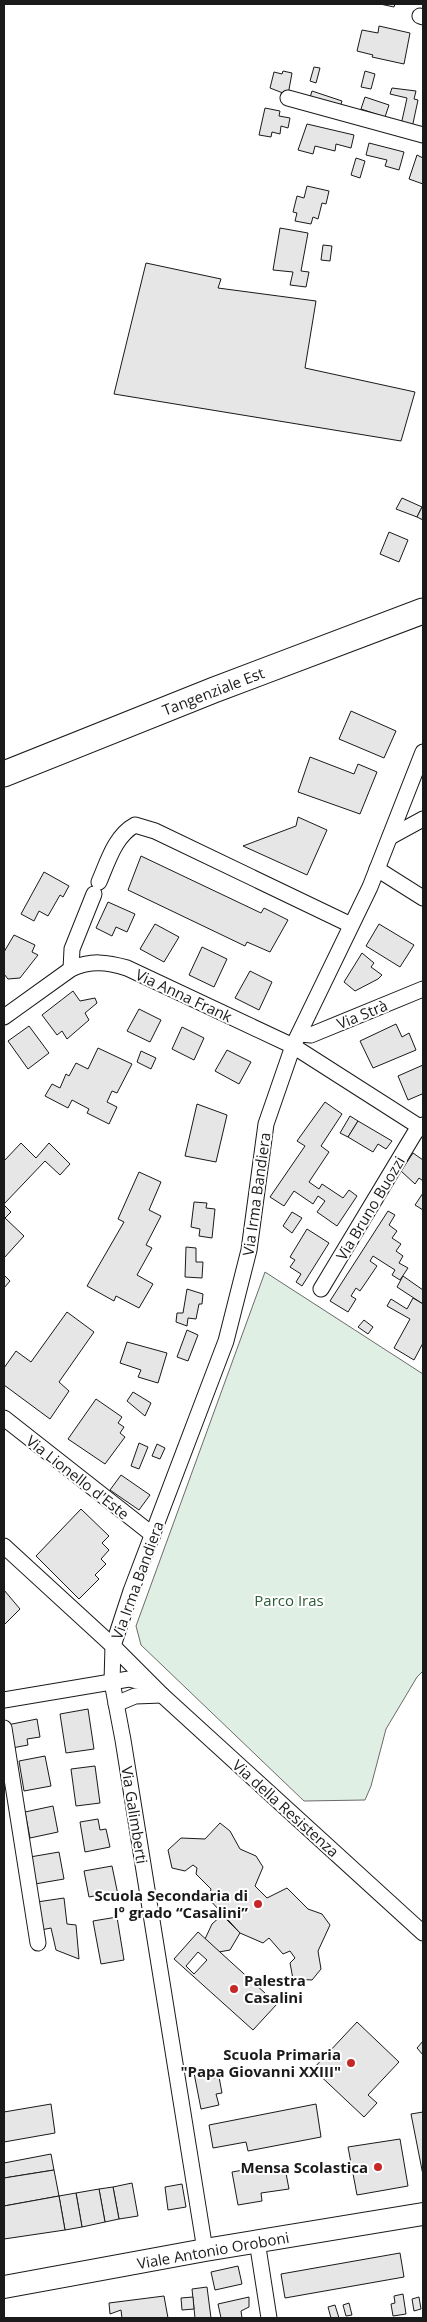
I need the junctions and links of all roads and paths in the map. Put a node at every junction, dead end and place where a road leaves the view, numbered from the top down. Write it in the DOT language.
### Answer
graph roads {
  1 [pos="288,98"];
  2 [pos="423,135"];
  3 [pos="423,611"];
  4 [pos="423,752"];
  5 [pos="4,774"];
  6 [pos="423,819"];
  7 [pos="390,837"];
  8 [pos="377,869"];
  9 [pos="423,898"];
  10 [pos="352,925"];
  11 [pos="71,969"];
  12 [pos="423,989"];
  13 [pos="4,1017"];
  14 [pos="296,1040"];
  15 [pos="422,1127"];
  16 [pos="321,1289"];
  17 [pos="4,1418"];
  18 [pos="153,1535"];
  19 [pos="4,1546"];
  20 [pos="113,1646"];
  21 [pos="112,1682"];
  22 [pos="149,1684"];
  23 [pos="162,1695"];
  24 [pos="4,1700"];
  25 [pos="116,1704"];
  26 [pos="4,1728"];
  27 [pos="423,1933"];
  28 [pos="38,1943"];
  29 [pos="423,2214"];
  30 [pos="257,2241"];
  31 [pos="205,2250"];
  32 [pos="4,2288"];
  33 [pos="270,2318"];
  1 -- 2 [label="street"];
  3 -- 5 [label="main road, Tangenziale Est"];
  4 -- 7 [label="street, Via Irma Bandiera"];
  6 -- 7 [label="street"];
  7 -- 8 [label="street, Via Irma Bandiera"];
  8 -- 9 [label="street"];
  8 -- 10 [label="street, Via Irma Bandiera"];
  10 -- 11 [label="street"];
  10 -- 14 [label="street, Via Irma Bandiera"];
  11 -- 13 [label="street, Via Anna Frank"];
  11 -- 14 [label="street, Via Anna Frank"];
  12 -- 14 [label="street, Via Strà"];
  14 -- 15 [label="street, Via Bruno Buozzi"];
  14 -- 18 [label="street, Via Irma Bandiera"];
  15 -- 16 [label="street, Via Bruno Buozzi"];
  17 -- 18 [label="street, Via Lionello d'Este"];
  18 -- 20 [label="street, Via Irma Bandiera"];
  19 -- 20 [label="street, Via della Resistenza"];
  20 -- 21 [label="street, Via Galimberti"];
  20 -- 22 [label="street, Via della Resistenza"];
  21 -- 22 [label="street"];
  21 -- 24 [label="street"];
  21 -- 25 [label="street, Via Galimberti"];
  22 -- 23 [label="street, Via della Resistenza"];
  23 -- 25 [label="street"];
  23 -- 27 [label="street, Via della Resistenza"];
  25 -- 31 [label="street, Via Galimberti"];
  26 -- 28 [label="street"];
  29 -- 30 [label="street, Viale Antonio Oroboni"];
  30 -- 31 [label="street, Viale Antonio Oroboni"];
  30 -- 33 [label="street"];
  31 -- 32 [label="street, Viale Antonio Oroboni"];
}
